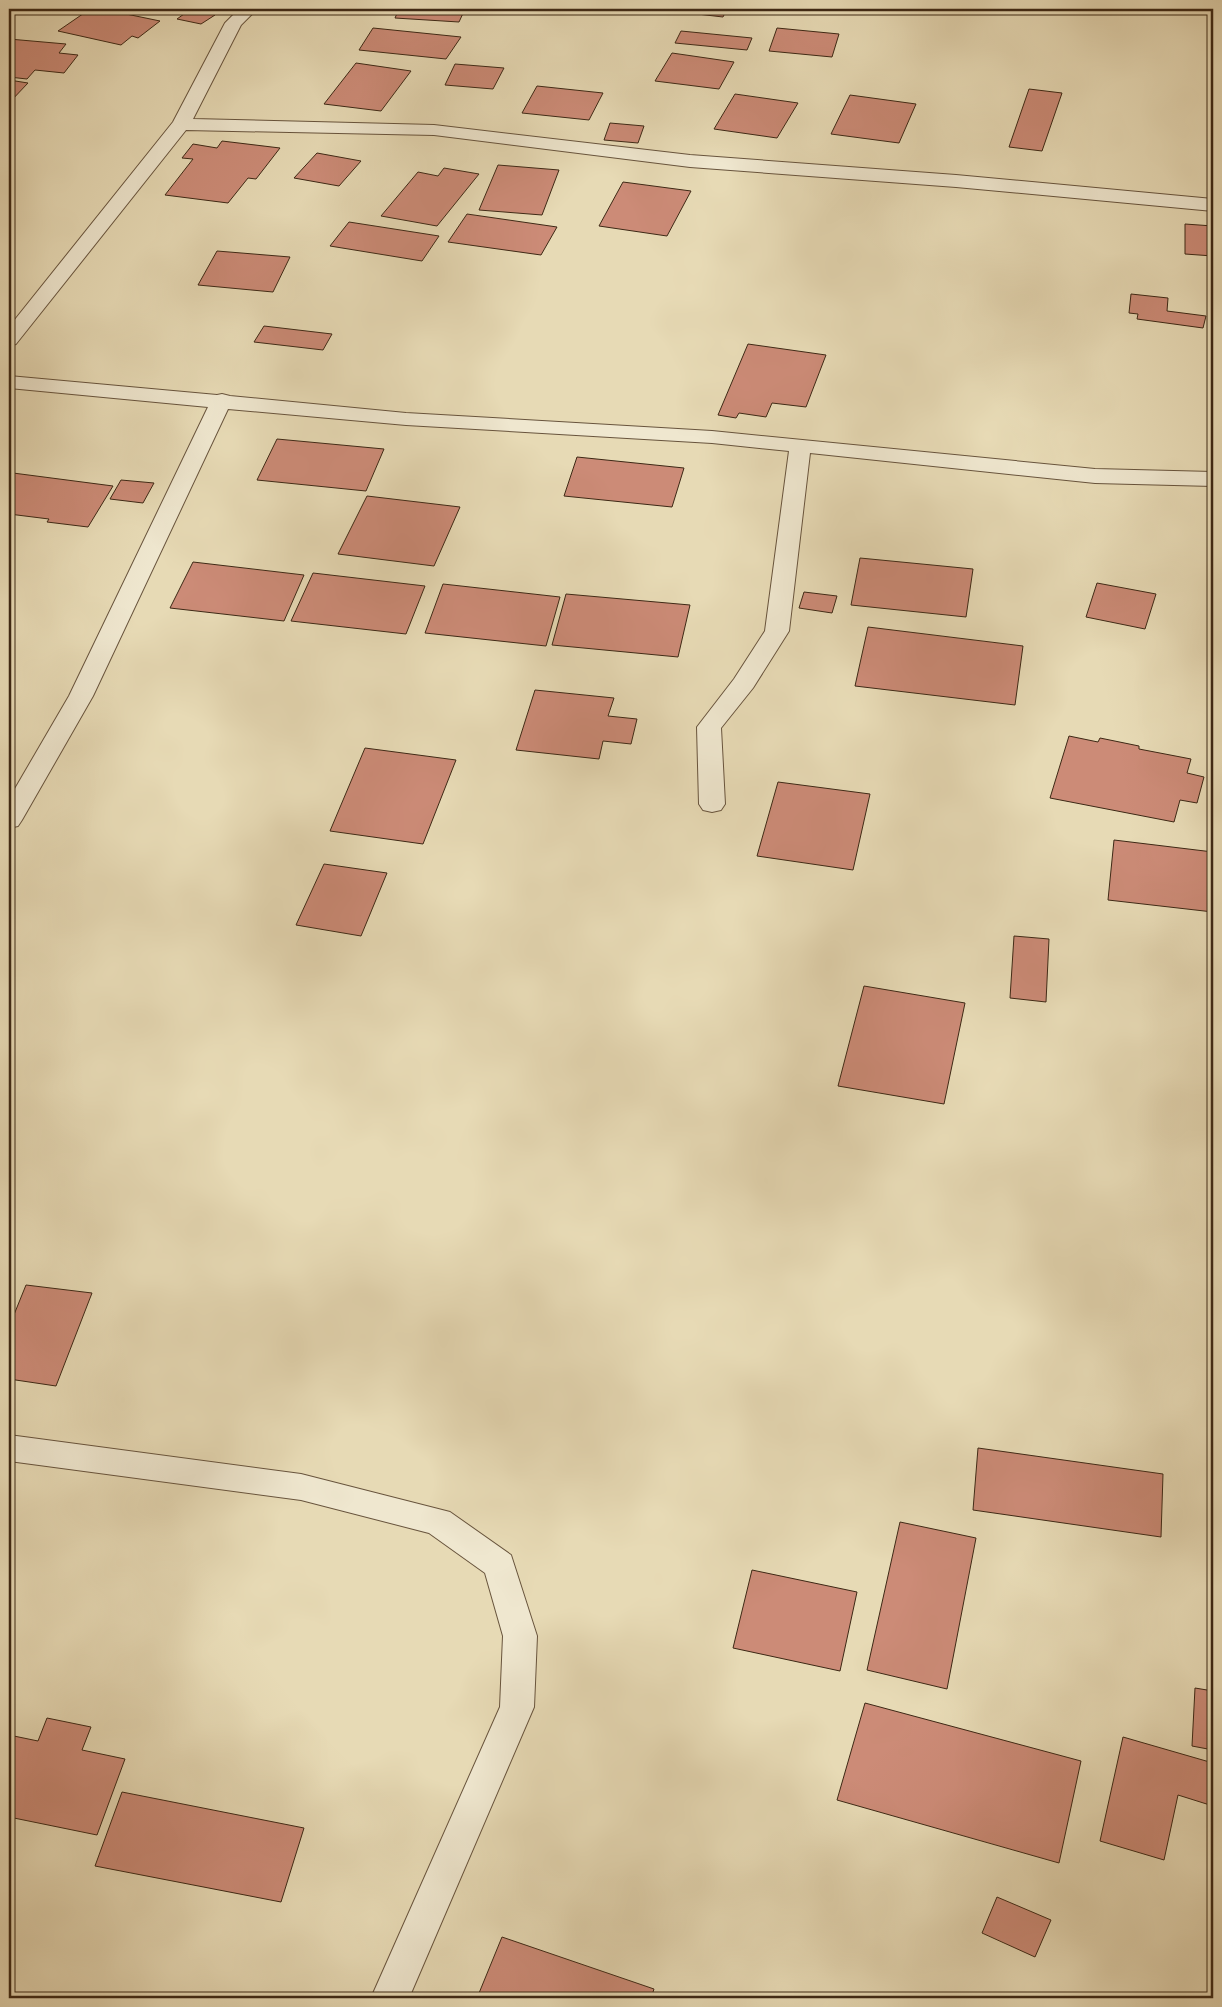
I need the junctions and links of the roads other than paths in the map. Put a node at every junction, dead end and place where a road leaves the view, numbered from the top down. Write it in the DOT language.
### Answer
graph roads {
  1 [pos="249,9"];
  2 [pos="181,124"];
  3 [pos="1213,205"];
  4 [pos="9,340"];
  5 [pos="9,382"];
  6 [pos="222,400"];
  7 [pos="800,448"];
  8 [pos="1213,479"];
  9 [pos="712,804"];
  10 [pos="9,820"];
  11 [pos="9,1448"];
  12 [pos="390,1998"];
  1 -- 2 [label="street"];
  2 -- 3 [label="street"];
  2 -- 4 [label="street"];
  5 -- 6 [label="street"];
  6 -- 7 [label="street"];
  6 -- 10 [label="street"];
  7 -- 8 [label="street"];
  7 -- 9 [label="street"];
  11 -- 12 [label="street"];
}
